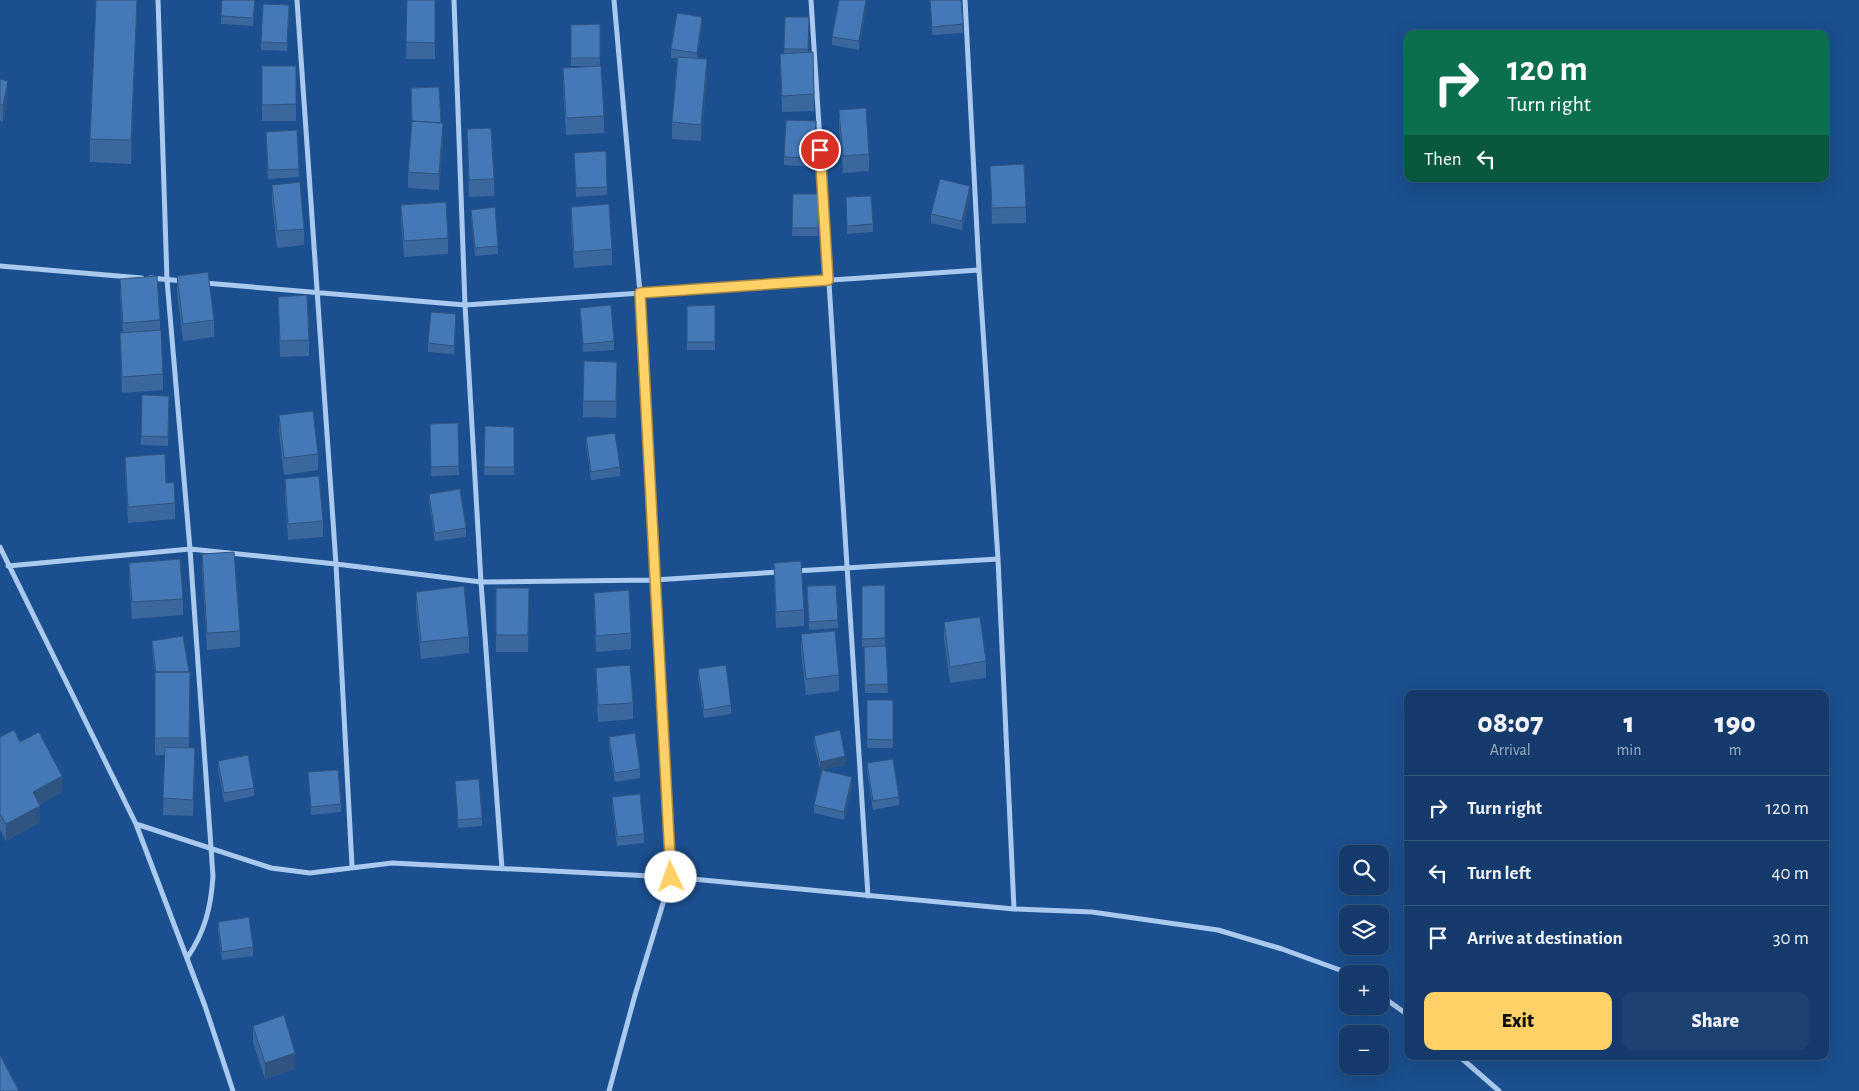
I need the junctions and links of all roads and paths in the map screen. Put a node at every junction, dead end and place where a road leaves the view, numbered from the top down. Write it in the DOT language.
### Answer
graph roads {
  1 [pos="158,0"];
  2 [pos="297,0"];
  3 [pos="454,0"];
  4 [pos="614,0"];
  5 [pos="812,0"];
  6 [pos="965,0"];
  7 [pos="0,266"];
  8 [pos="979,270"];
  9 [pos="167,280"];
  10 [pos="828,280"];
  11 [pos="318,292"];
  12 [pos="640,293"];
  13 [pos="465,305"];
  14 [pos="0,546"];
  15 [pos="190,549"];
  16 [pos="998,558"];
  17 [pos="336,564"];
  18 [pos="8,566"];
  19 [pos="846,568"];
  20 [pos="654,580"];
  21 [pos="481,582"];
  22 [pos="136,824"];
  23 [pos="211,847"];
  24 [pos="352,866"];
  25 [pos="502,869"];
  26 [pos="671,877"];
  27 [pos="868,896"];
  28 [pos="1014,908"];
  29 [pos="187,958"];
  30 [pos="1339,970"];
  31 [pos="1389,1001"];
  32 [pos="1404,1012"];
  33 [pos="1464,1060"];
  34 [pos="232,1091"];
  35 [pos="609,1091"];
  36 [pos="1499,1091"];
  1 -- 9 [label="street"];
  2 -- 11 [label="street"];
  3 -- 13 [label="street"];
  4 -- 12 [label="street"];
  5 -- 10 [label="street"];
  6 -- 8 [label="street"];
  7 -- 9 [label="street"];
  8 -- 10 [label="street"];
  8 -- 16 [label="street"];
  9 -- 11 [label="street"];
  9 -- 15 [label="street"];
  10 -- 12 [label="street"];
  10 -- 19 [label="street"];
  11 -- 13 [label="street"];
  11 -- 17 [label="street"];
  12 -- 13 [label="street"];
  12 -- 20 [label="street"];
  13 -- 21 [label="street"];
  14 -- 18 [label="street"];
  15 -- 17 [label="street"];
  15 -- 18 [label="street"];
  15 -- 23 [label="street"];
  16 -- 19 [label="street"];
  16 -- 28 [label="street"];
  17 -- 21 [label="street"];
  17 -- 24 [label="street"];
  18 -- 22 [label="street"];
  19 -- 20 [label="street"];
  19 -- 27 [label="street"];
  20 -- 21 [label="street"];
  20 -- 26 [label="street"];
  21 -- 25 [label="street"];
  22 -- 23 [label="street"];
  22 -- 29 [label="street"];
  23 -- 24 [label="street"];
  23 -- 29 [label="street"];
  24 -- 25 [label="street"];
  25 -- 26 [label="street"];
  26 -- 27 [label="street"];
  26 -- 35 [label="street"];
  27 -- 28 [label="street"];
  28 -- 30 [label="street"];
  29 -- 34 [label="street"];
  31 -- 32 [label="street"];
  33 -- 36 [label="street"];
}
